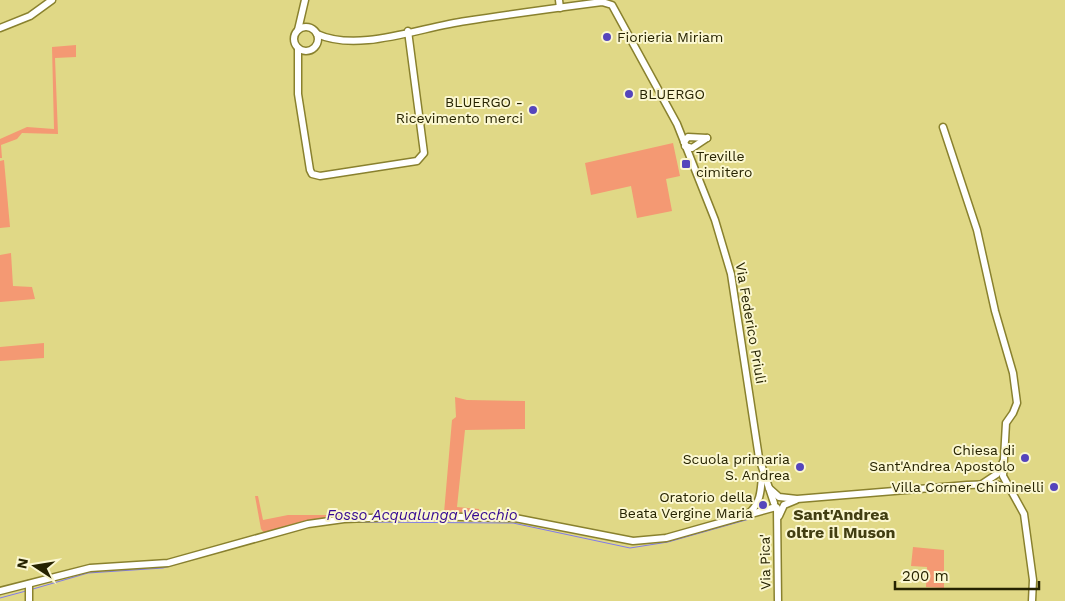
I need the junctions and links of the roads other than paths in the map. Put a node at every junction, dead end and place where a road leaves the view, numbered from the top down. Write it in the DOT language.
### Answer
graph roads {
  1 [pos="52,0"];
  2 [pos="305,0"];
  3 [pos="559,0"];
  4 [pos="560,8"];
  5 [pos="303,10"];
  6 [pos="0,28"];
  7 [pos="309,28"];
  8 [pos="298,30"];
  9 [pos="408,32"];
  10 [pos="317,34"];
  11 [pos="332,40"];
  12 [pos="315,47"];
  13 [pos="298,48"];
  14 [pos="308,51"];
  15 [pos="300,66"];
  16 [pos="677,124"];
  17 [pos="944,127"];
  18 [pos="691,137"];
  19 [pos="685,144"];
  20 [pos="694,146"];
  21 [pos="694,167"];
  22 [pos="762,467"];
  23 [pos="998,479"];
  24 [pos="768,487"];
  25 [pos="781,498"];
  26 [pos="797,499"];
  27 [pos="778,506"];
  28 [pos="746,516"];
  29 [pos="29,584"];
  30 [pos="0,592"];
  31 [pos="29,601"];
  32 [pos="778,601"];
  33 [pos="1032,601"];
  1 -- 6 [label="street"];
  2 -- 5 [label="street"];
  3 -- 4 [label="street"];
  4 -- 9 [label="street"];
  4 -- 16 [label="street"];
  5 -- 7 [label="street"];
  5 -- 8 [label="street"];
  7 -- 8 [label="street"];
  7 -- 10 [label="street"];
  8 -- 13 [label="street"];
  9 -- 11 [label="street"];
  9 -- 15 [label="street"];
  10 -- 11 [label="street"];
  10 -- 12 [label="street"];
  11 -- 12 [label="street"];
  12 -- 14 [label="street"];
  13 -- 14 [label="street"];
  13 -- 15 [label="street"];
  14 -- 15 [label="street"];
  16 -- 18 [label="street"];
  16 -- 19 [label="street, Via Federico Priuli"];
  17 -- 23 [label="street"];
  18 -- 19 [label="street"];
  18 -- 20 [label="street"];
  18 -- 20 [label="street"];
  19 -- 20 [label="street"];
  19 -- 21 [label="street, Via Federico Priuli"];
  20 -- 21 [label="street"];
  21 -- 22 [label="street, Via Federico Priuli"];
  22 -- 24 [label="street, Via Federico Priuli"];
  22 -- 28 [label="street"];
  23 -- 26 [label="street"];
  23 -- 33 [label="street"];
  24 -- 25 [label="street"];
  24 -- 27 [label="street, Via Federico Priuli"];
  25 -- 26 [label="street"];
  25 -- 27 [label="street"];
  26 -- 27 [label="street"];
  27 -- 28 [label="street"];
  27 -- 32 [label="street, Via Pica'"];
  28 -- 29 [label="street"];
  29 -- 30 [label="street"];
  29 -- 31 [label="street"];
}
